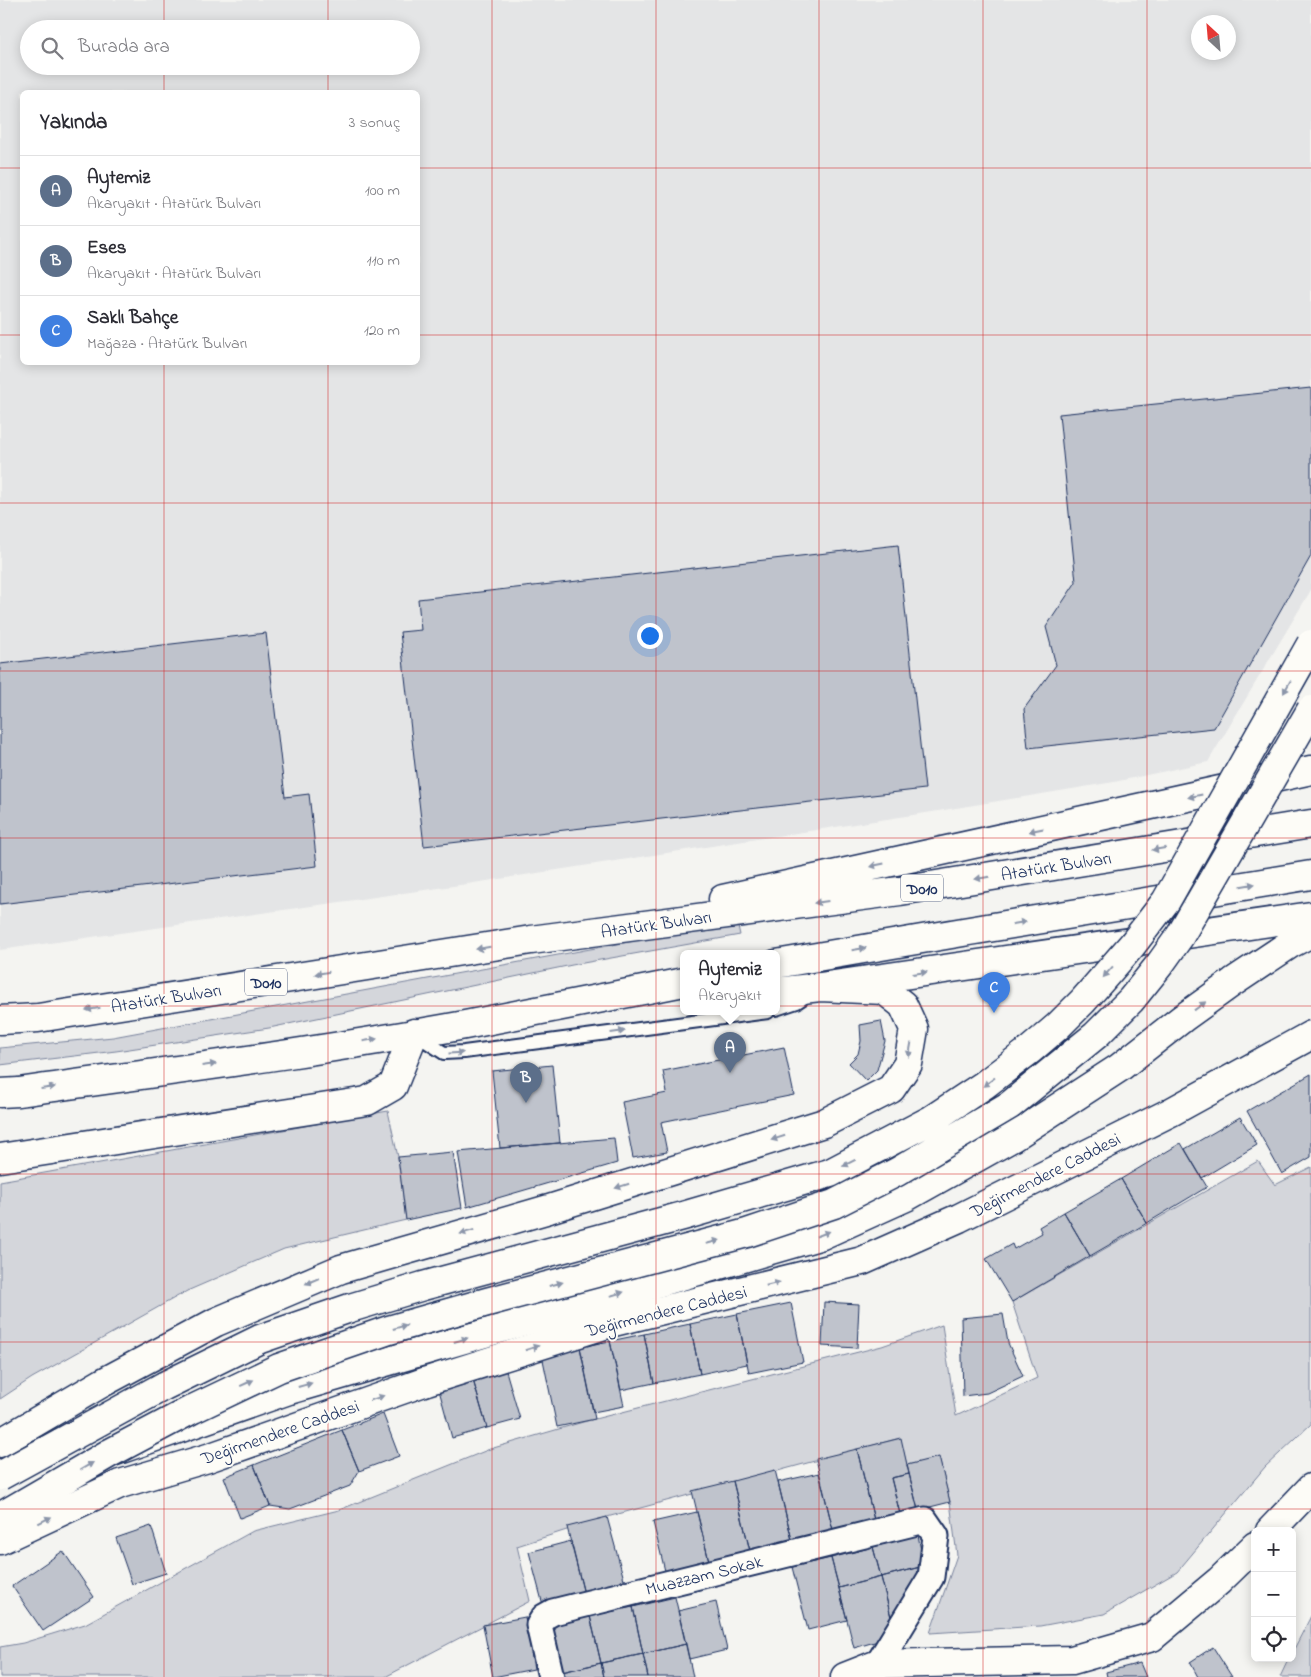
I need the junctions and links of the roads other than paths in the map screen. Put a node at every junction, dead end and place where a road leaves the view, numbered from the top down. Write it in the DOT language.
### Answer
graph roads {
  1 [pos="1311,644"];
  2 [pos="1311,710"];
  3 [pos="1311,770"];
  4 [pos="1311,824"];
  5 [pos="1311,875"];
  6 [pos="1311,916"];
  7 [pos="1311,933"];
  8 [pos="531,940"];
  9 [pos="780,963"];
  10 [pos="680,983"];
  11 [pos="820,987"];
  12 [pos="780,992"];
  13 [pos="680,1002"];
  14 [pos="780,1008"];
  15 [pos="745,1015"];
  16 [pos="0,1020"];
  17 [pos="464,1025"];
  18 [pos="414,1033"];
  19 [pos="1311,1035"];
  20 [pos="0,1093"];
  21 [pos="0,1158"];
  22 [pos="0,1443"];
  23 [pos="110,1453"];
  24 [pos="0,1476"];
  25 [pos="1311,1488"];
  26 [pos="0,1517"];
  27 [pos="1274,1527"];
  28 [pos="0,1540"];
  29 [pos="1251,1550"];
  30 [pos="878,1664"];
  31 [pos="551,1677"];
  32 [pos="845,1677"];
  1 -- 24 [label="main road, one-way, bridge"];
  23 -- 2 [label="main road, one-way, bridge"];
  3 -- 8 [label="main road, one-way"];
  4 -- 8 [label="main road, Atatürk Bulvarı / D010, one-way"];
  9 -- 5 [label="main road, one-way"];
  11 -- 6 [label="main road, one-way"];
  23 -- 7 [label="main road, one-way, bridge"];
  8 -- 16 [label="main road, Atatürk Bulvarı / D010, one-way"];
  10 -- 17 [label="main road"];
  11 -- 12 [label="main road"];
  11 -- 14 [label="lane"];
  11 -- 22 [label="main road, one-way"];
  13 -- 17 [label="main road"];
  18 -- 15 [label="lane, one-way"];
  17 -- 18 [label="main road"];
  20 -- 18 [label="main road, one-way"];
  18 -- 21 [label="main road"];
  28 -- 19 [label="main road, Değirmendere Caddesi, one-way"];
  26 -- 23 [label="main road, one-way"];
  25 -- 27 [label="main road"];
  29 -- 30 [label="main road"];
  30 -- 31 [label="street, Muazzam Sokak"];
  30 -- 32 [label="main road"];
}
